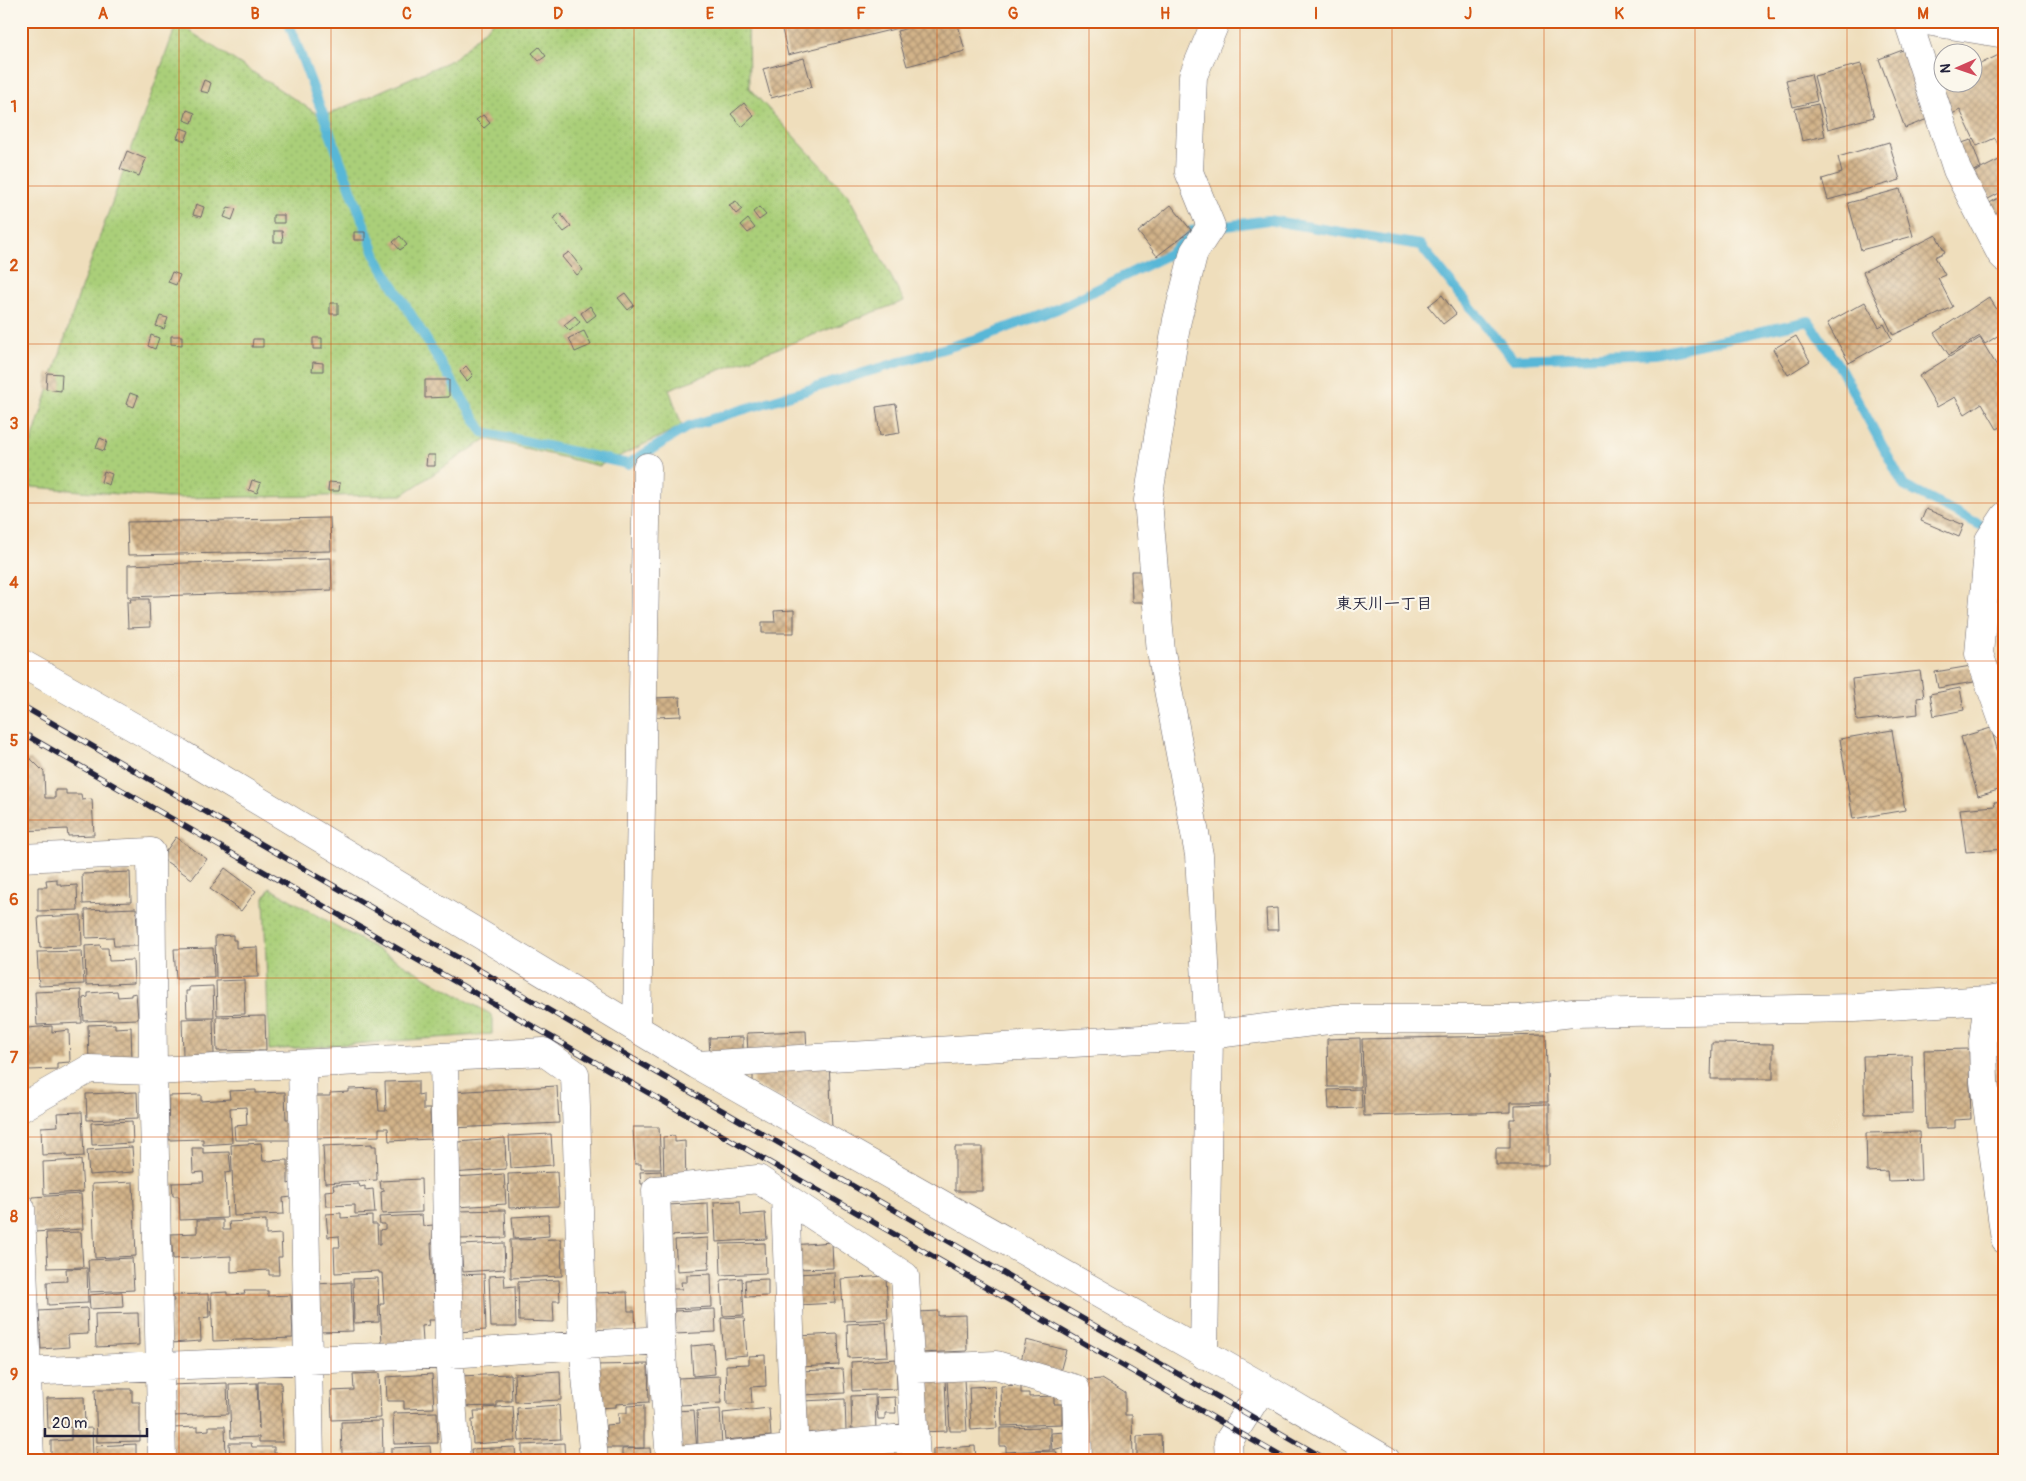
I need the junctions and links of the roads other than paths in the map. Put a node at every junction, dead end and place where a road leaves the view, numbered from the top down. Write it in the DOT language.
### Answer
graph roads {
  1 [pos="1216,21"];
  2 [pos="1908,21"];
  3 [pos="1926,21"];
  4 [pos="2005,34"];
  5 [pos="2005,258"];
  6 [pos="646,467"];
  7 [pos="2005,516"];
  8 [pos="21,663"];
  9 [pos="2005,727"];
  10 [pos="21,858"];
  11 [pos="1996,998"];
  12 [pos="637,1029"];
  13 [pos="1209,1035"];
  14 [pos="444,1057"];
  15 [pos="302,1064"];
  16 [pos="697,1065"];
  17 [pos="153,1071"];
  18 [pos="21,1108"];
  19 [pos="785,1197"];
  20 [pos="21,1208"];
  21 [pos="2005,1240"];
  22 [pos="661,1340"];
  23 [pos="583,1345"];
  24 [pos="449,1354"];
  25 [pos="1204,1354"];
  26 [pos="307,1359"];
  27 [pos="160,1365"];
  28 [pos="910,1368"];
  29 [pos="24,1372"];
  30 [pos="1263,1387"];
  31 [pos="915,1448"];
  32 [pos="794,1454"];
  33 [pos="30,1460"];
  34 [pos="162,1460"];
  35 [pos="310,1460"];
  36 [pos="456,1460"];
  37 [pos="594,1460"];
  38 [pos="670,1460"];
  39 [pos="676,1460"];
  40 [pos="1078,1460"];
  41 [pos="1229,1460"];
  42 [pos="1386,1460"];
  1 -- 13 [label="street"];
  2 -- 5 [label="street"];
  3 -- 4 [label="street"];
  6 -- 12 [label="street"];
  7 -- 9 [label="street"];
  8 -- 12 [label="street"];
  10 -- 17 [label="street"];
  11 -- 13 [label="street"];
  11 -- 21 [label="street"];
  12 -- 16 [label="street"];
  13 -- 16 [label="street"];
  13 -- 25 [label="street"];
  14 -- 15 [label="street"];
  14 -- 23 [label="street"];
  14 -- 24 [label="street"];
  15 -- 17 [label="street"];
  15 -- 26 [label="street"];
  16 -- 25 [label="street"];
  17 -- 18 [label="street"];
  17 -- 27 [label="street"];
  19 -- 22 [label="street"];
  19 -- 28 [label="street"];
  19 -- 32 [label="street"];
  20 -- 29 [label="street"];
  22 -- 23 [label="street"];
  22 -- 38 [label="street"];
  23 -- 24 [label="street"];
  23 -- 37 [label="street"];
  24 -- 26 [label="street"];
  24 -- 36 [label="street"];
  25 -- 30 [label="street"];
  26 -- 27 [label="street"];
  26 -- 35 [label="street"];
  27 -- 29 [label="street"];
  27 -- 34 [label="street"];
  28 -- 31 [label="street"];
  28 -- 40 [label="street"];
  29 -- 33 [label="street"];
  30 -- 41 [label="street"];
  30 -- 42 [label="street"];
  31 -- 32 [label="street"];
  32 -- 39 [label="street"];
}
